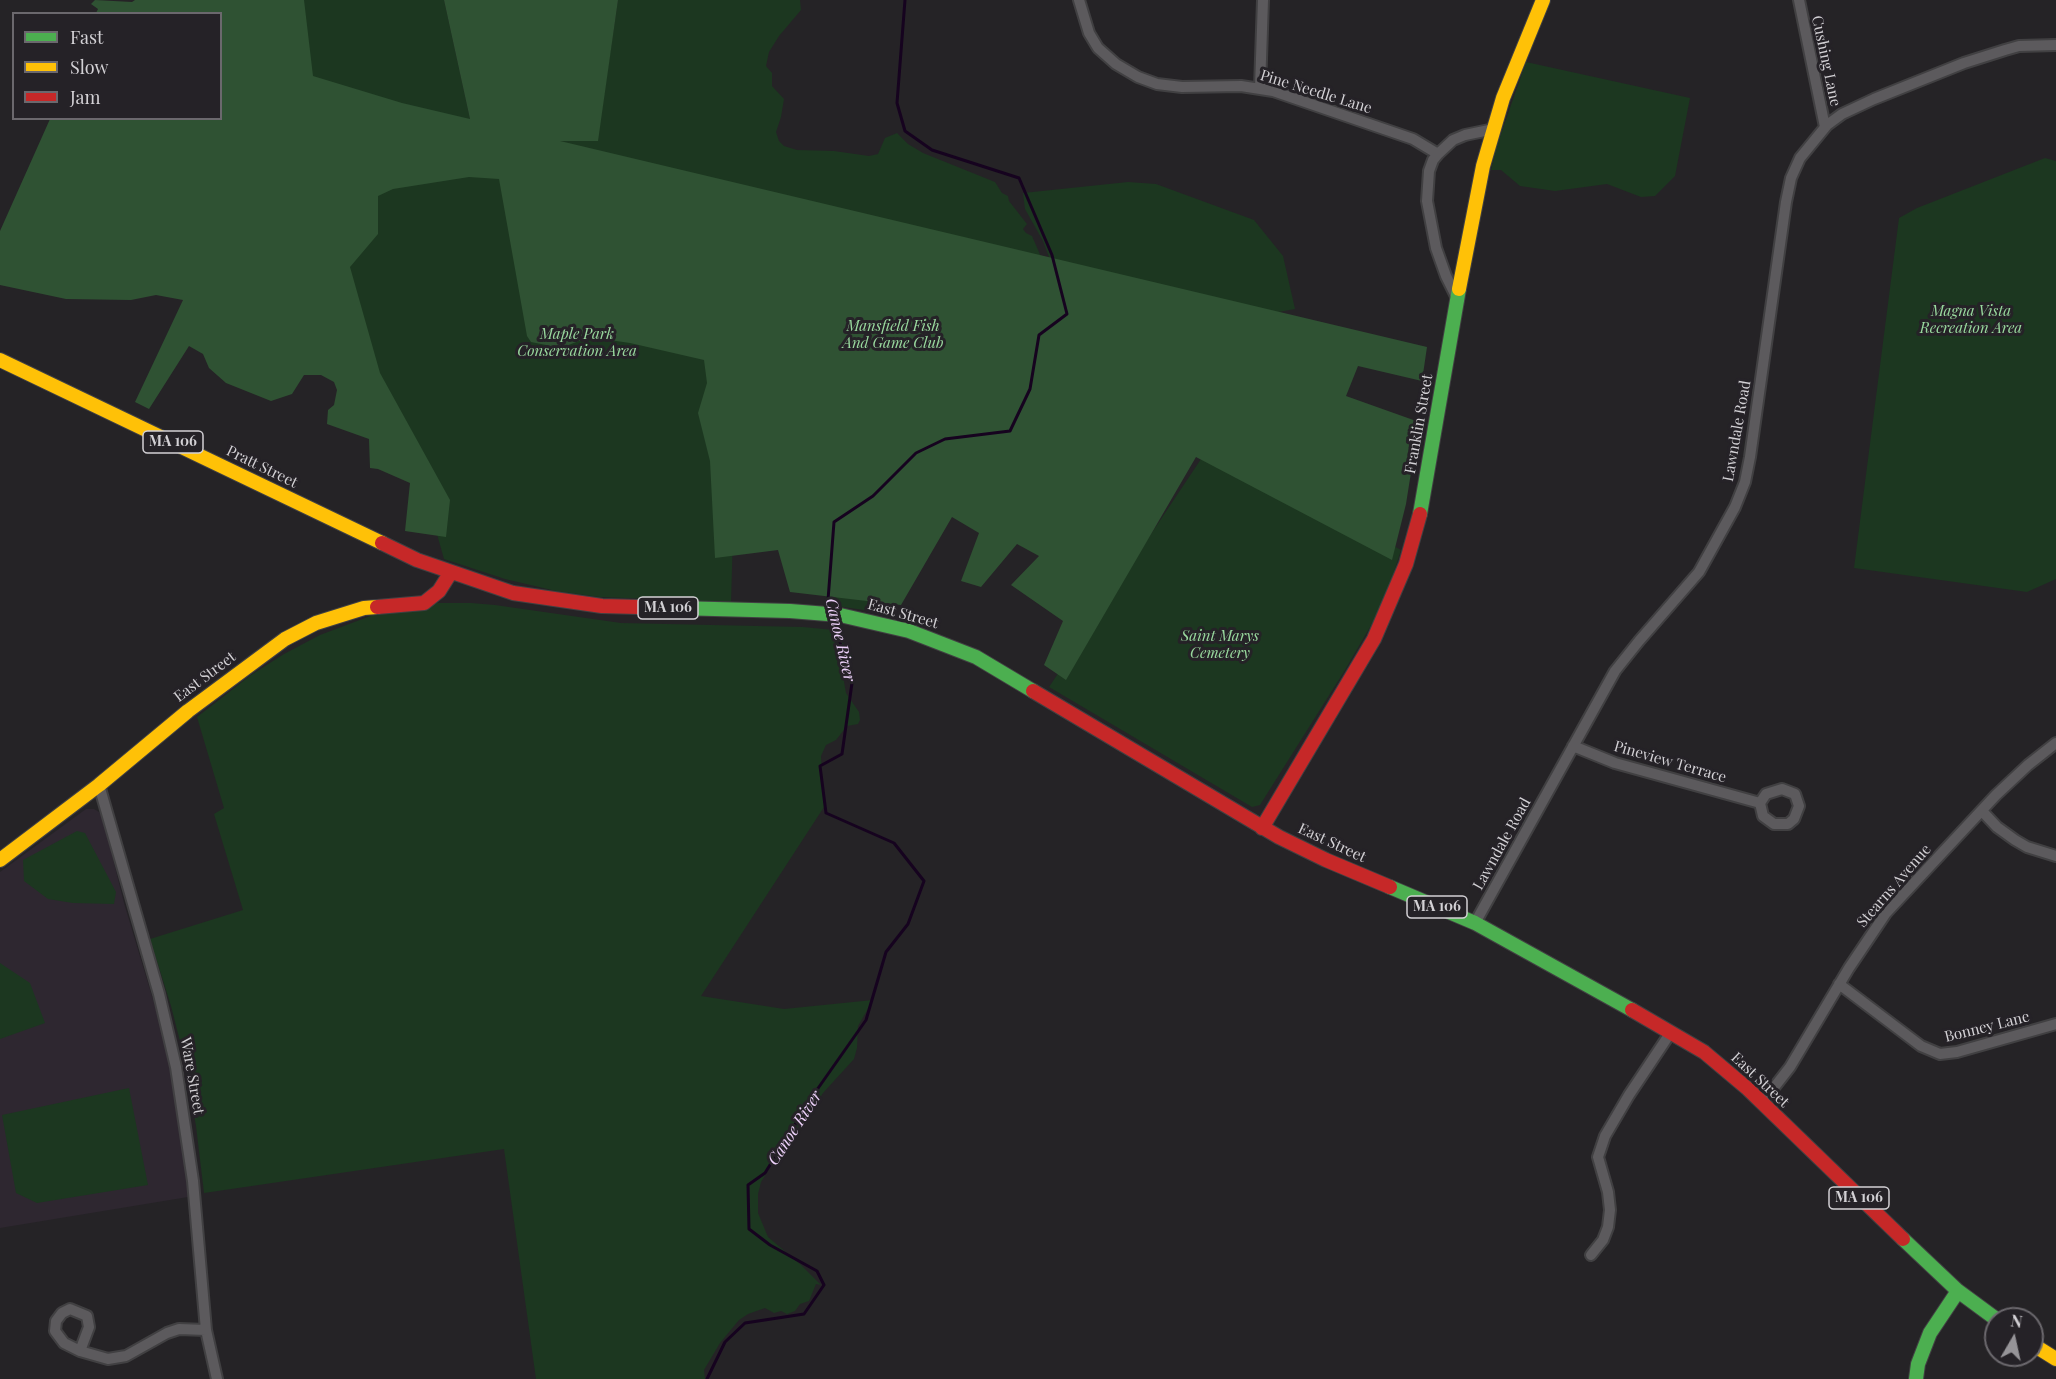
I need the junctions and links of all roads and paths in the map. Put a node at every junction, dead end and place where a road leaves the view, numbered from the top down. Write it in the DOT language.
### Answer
graph roads {
  1 [pos="1079,0"];
  2 [pos="1263,0"];
  3 [pos="1543,0"];
  4 [pos="1799,0"];
  5 [pos="2056,45"];
  6 [pos="1260,88"];
  7 [pos="1825,127"];
  8 [pos="1494,129"];
  9 [pos="1438,154"];
  10 [pos="1458,300"];
  11 [pos="0,360"];
  12 [pos="451,572"];
  13 [pos="513,593"];
  14 [pos="2056,743"];
  15 [pos="1573,746"];
  16 [pos="99,785"];
  17 [pos="1760,802"];
  18 [pos="1982,811"];
  19 [pos="1262,828"];
  20 [pos="2056,856"];
  21 [pos="0,860"];
  22 [pos="1475,923"];
  23 [pos="1839,984"];
  24 [pos="2056,1024"];
  25 [pos="1671,1032"];
  26 [pos="1762,1103"];
  27 [pos="1591,1255"];
  28 [pos="1958,1292"];
  29 [pos="1984,1310"];
  30 [pos="206,1330"];
  31 [pos="80,1351"];
  32 [pos="216,1379"];
  33 [pos="1916,1379"];
  1 -- 6 [label="street, Pine Needle Lane"];
  2 -- 6 [label="street"];
  3 -- 8 [label="main road, Franklin Street"];
  4 -- 7 [label="street, Cushing Lane"];
  5 -- 7 [label="street, Lawndale Road"];
  6 -- 9 [label="street, Pine Needle Lane"];
  7 -- 15 [label="street, Lawndale Road"];
  8 -- 9 [label="street"];
  8 -- 10 [label="main road, Franklin Street"];
  9 -- 10 [label="street"];
  10 -- 19 [label="main road, Franklin Street"];
  11 -- 12 [label="main road, Pratt Street / MA 106"];
  12 -- 13 [label="main road, Pratt Street / MA 106"];
  12 -- 16 [label="main road, East Street"];
  13 -- 19 [label="main road, East Street / MA 106"];
  14 -- 18 [label="street, Stearns Avenue"];
  15 -- 17 [label="street, Pineview Terrace"];
  15 -- 22 [label="street, Lawndale Road"];
  16 -- 21 [label="main road, East Street"];
  16 -- 30 [label="street, Ware Street"];
  18 -- 20 [label="street"];
  18 -- 23 [label="street, Stearns Avenue"];
  19 -- 22 [label="main road, East Street / MA 106"];
  22 -- 25 [label="main road, East Street / MA 106"];
  23 -- 24 [label="street, Bonney Lane"];
  23 -- 26 [label="street, Stearns Avenue"];
  25 -- 26 [label="main road, East Street / MA 106"];
  25 -- 27 [label="street"];
  26 -- 28 [label="main road, East Street / MA 106"];
  28 -- 29 [label="main road, MA 106"];
  28 -- 33 [label="main road"];
  30 -- 31 [label="street"];
  30 -- 32 [label="street, Ware Street"];
}
